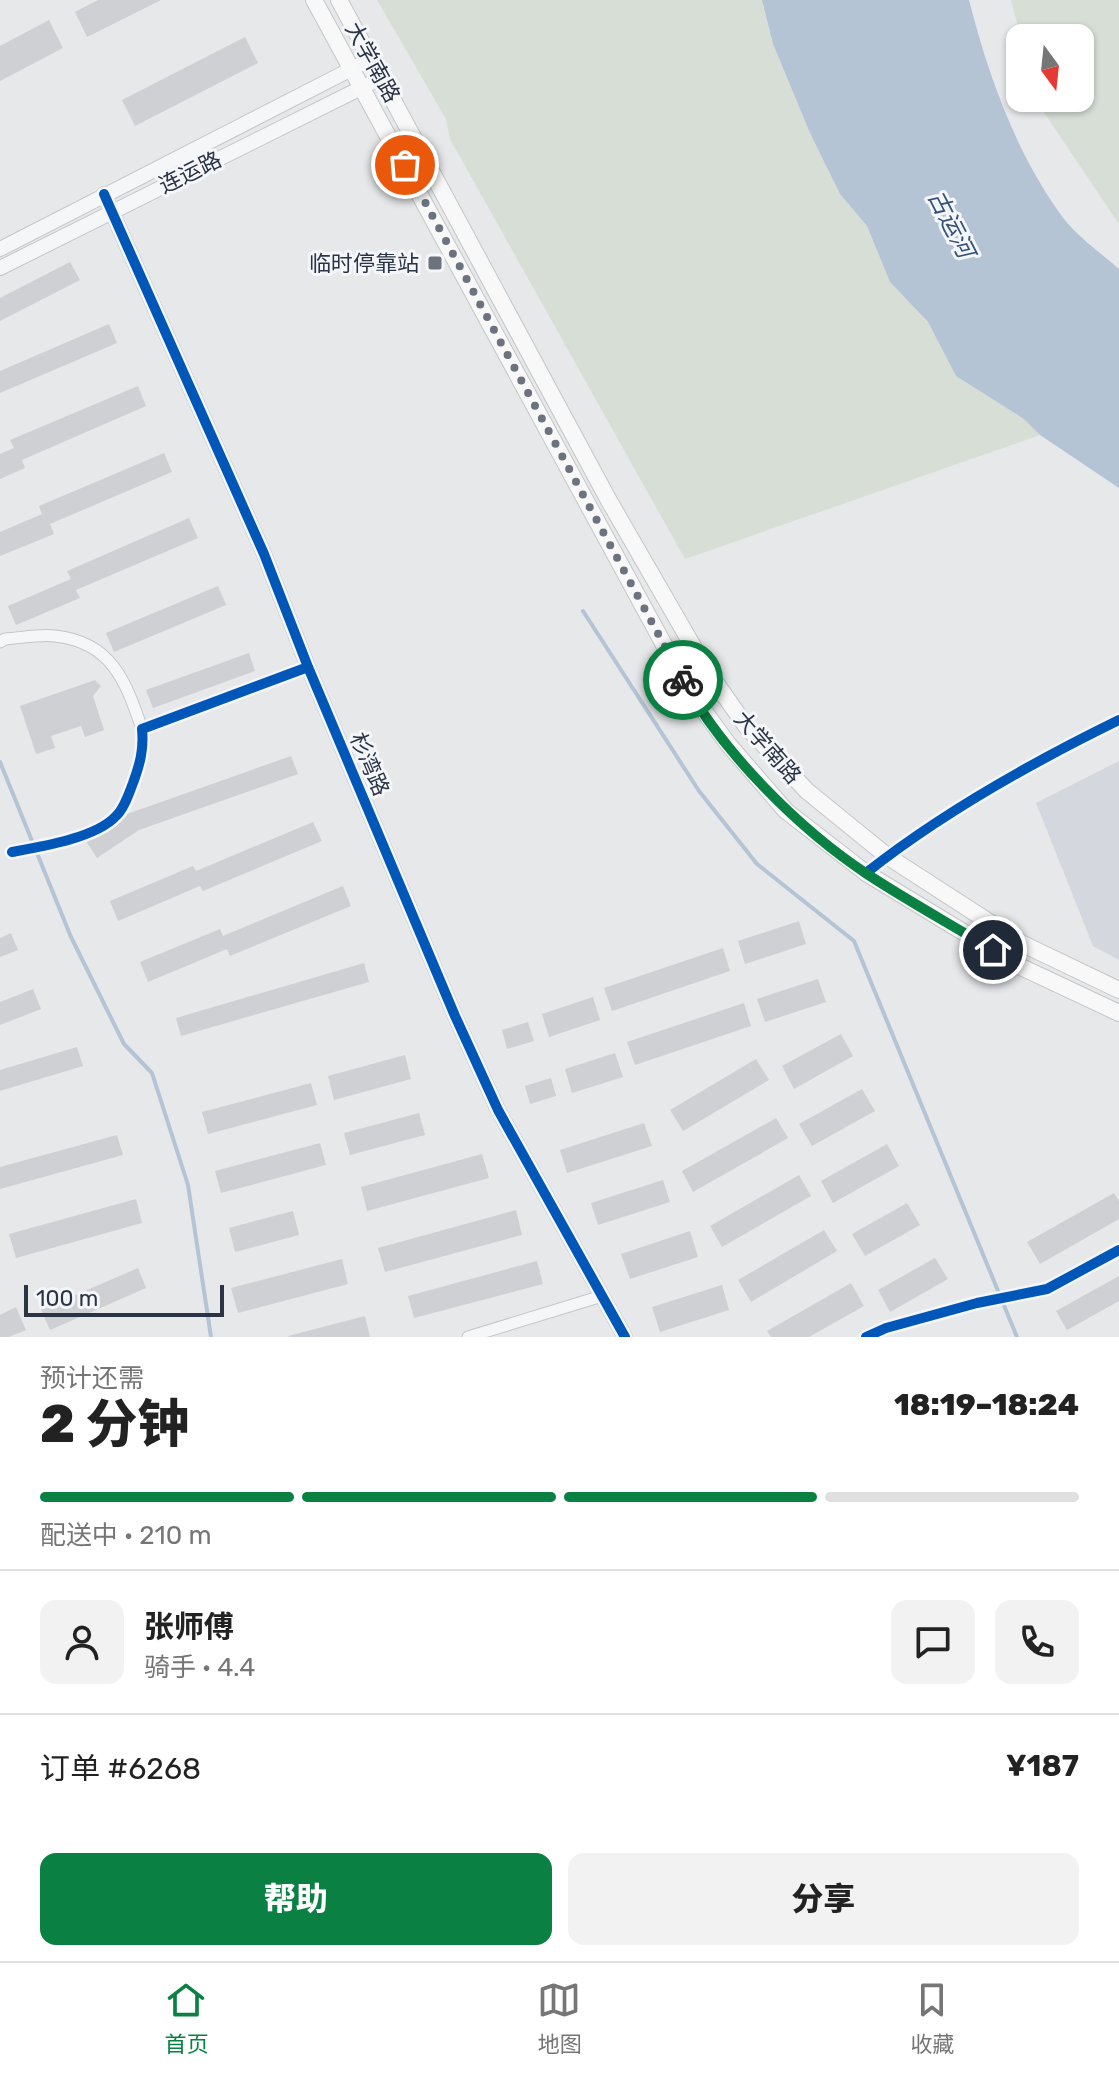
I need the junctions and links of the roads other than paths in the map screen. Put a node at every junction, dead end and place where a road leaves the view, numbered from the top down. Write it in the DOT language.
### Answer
graph roads {
  1 [pos="314,0"];
  2 [pos="339,0"];
  3 [pos="371,59"];
  4 [pos="352,70"];
  5 [pos="381,78"];
  6 [pos="363,88"];
  7 [pos="104,194"];
  8 [pos="111,211"];
  9 [pos="0,249"];
  10 [pos="0,268"];
  11 [pos="0,642"];
  12 [pos="308,667"];
  13 [pos="1119,720"];
  14 [pos="142,729"];
  15 [pos="12,852"];
  16 [pos="887,856"];
  17 [pos="866,873"];
  18 [pos="1119,990"];
  19 [pos="1119,1013"];
  20 [pos="1119,1250"];
  21 [pos="602,1296"];
  22 [pos="468,1337"];
  23 [pos="625,1337"];
  24 [pos="866,1337"];
  1 -- 4 [label="main road, 大学南路"];
  2 -- 3 [label="main road, 大学南路"];
  3 -- 4 [label="street, 连运路"];
  3 -- 5 [label="main road, 大学南路"];
  4 -- 6 [label="main road, 大学南路"];
  4 -- 7 [label="street, 连运路"];
  5 -- 6 [label="street, 连运路"];
  5 -- 16 [label="main road, 大学南路"];
  6 -- 8 [label="street, 连运路"];
  6 -- 17 [label="main road, 大学南路"];
  7 -- 8 [label="street, 杉湾路"];
  7 -- 9 [label="street, 连运路"];
  8 -- 10 [label="street, 连运路"];
  8 -- 12 [label="street, 杉湾路"];
  11 -- 14 [label="street"];
  12 -- 14 [label="street"];
  12 -- 21 [label="street, 杉湾路"];
  13 -- 16 [label="street"];
  14 -- 15 [label="street"];
  16 -- 17 [label="street"];
  16 -- 18 [label="main road, 大学南路"];
  17 -- 19 [label="main road, 大学南路"];
  20 -- 24 [label="street"];
  21 -- 22 [label="street"];
  21 -- 23 [label="street, 杉湾路"];
}
